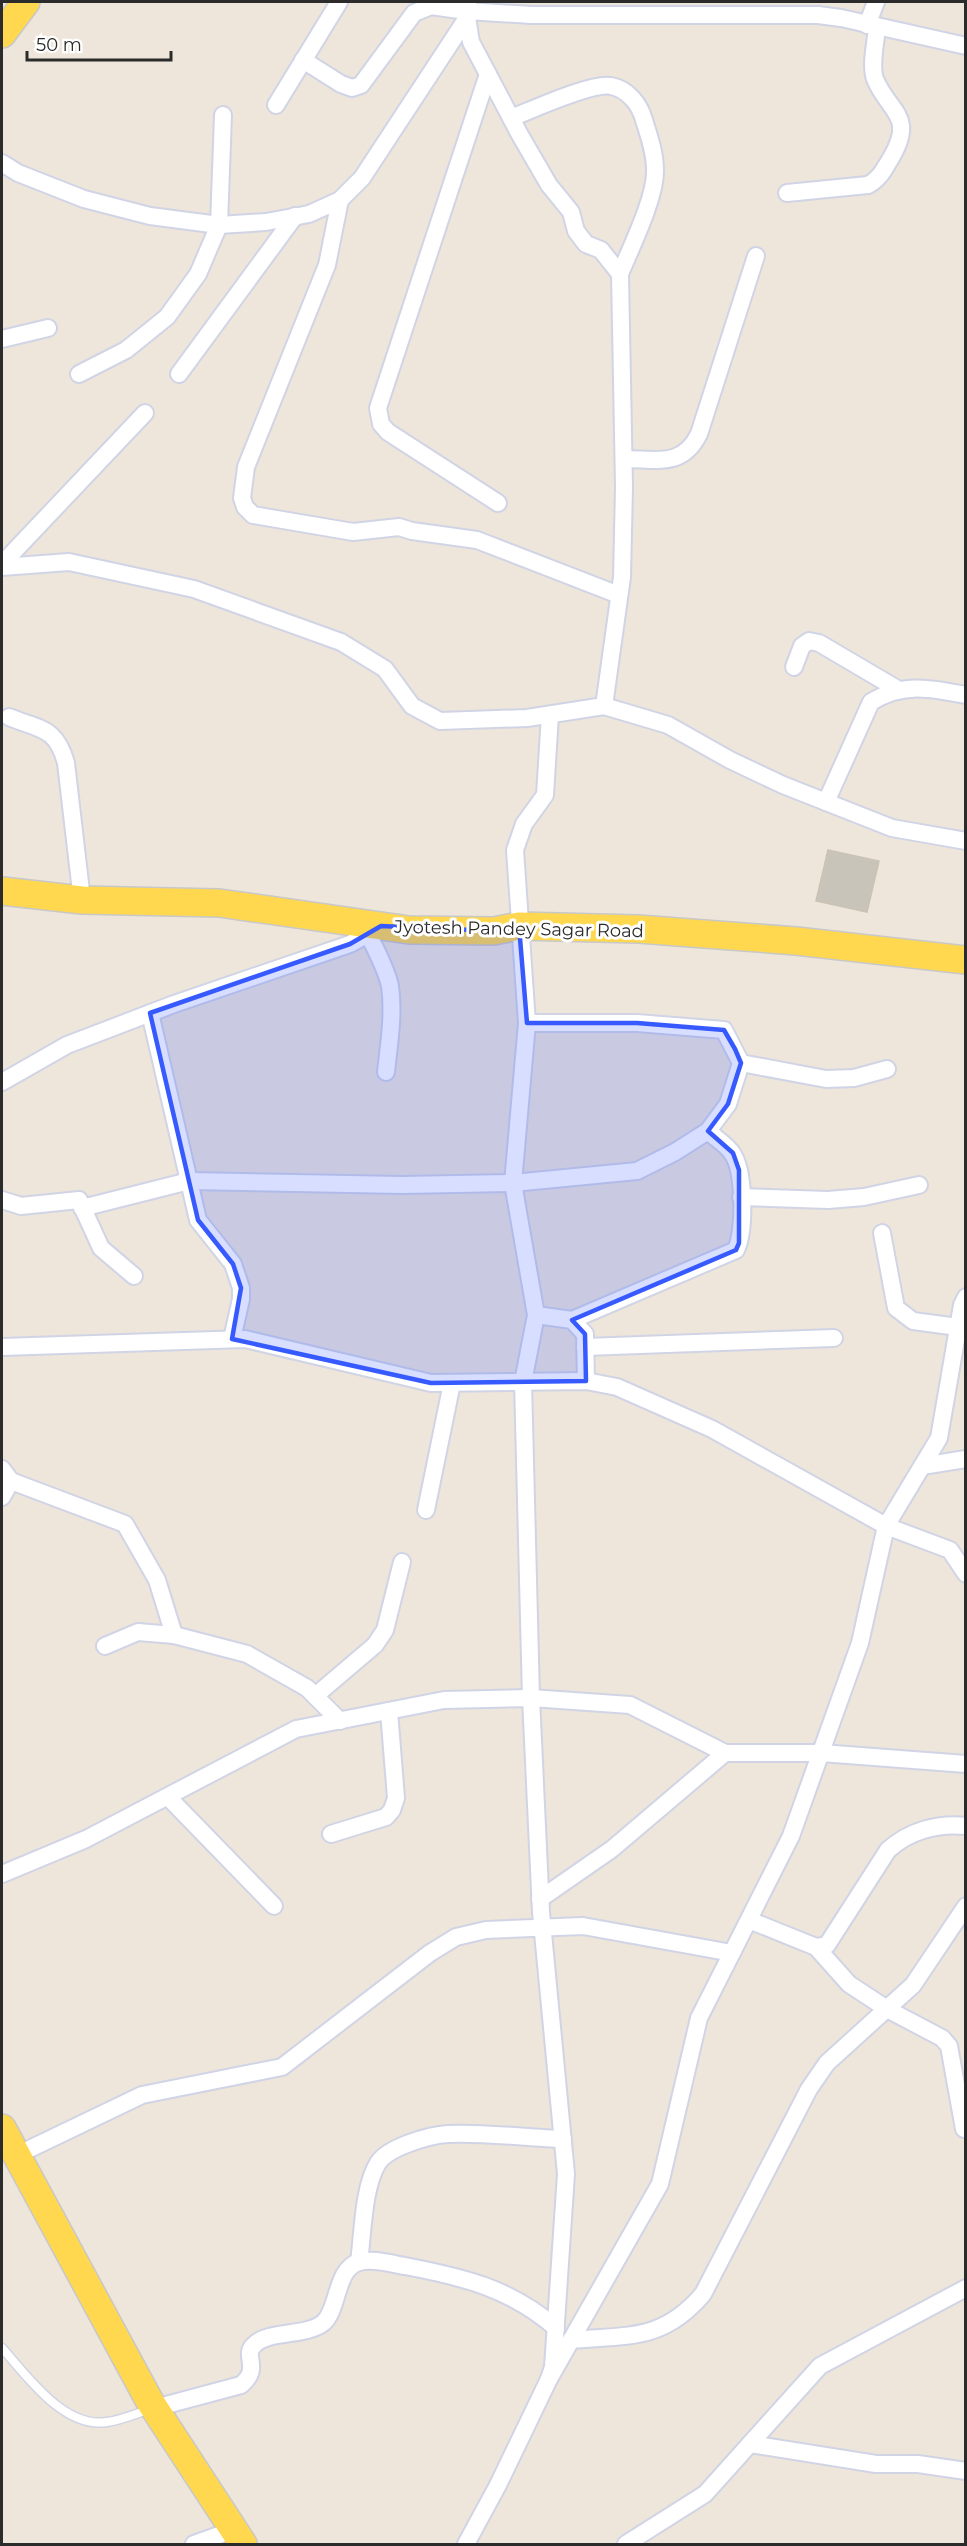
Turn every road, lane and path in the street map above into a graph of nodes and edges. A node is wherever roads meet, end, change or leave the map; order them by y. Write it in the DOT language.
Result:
graph roads {
  1 [pos="26,2"];
  2 [pos="339,2"];
  3 [pos="876,2"];
  4 [pos="777,8"];
  5 [pos="467,10"];
  6 [pos="872,26"];
  7 [pos="2,34"];
  8 [pos="966,46"];
  9 [pos="303,60"];
  10 [pos="488,74"];
  11 [pos="276,105"];
  12 [pos="224,115"];
  13 [pos="511,118"];
  14 [pos="2,163"];
  15 [pos="787,193"];
  16 [pos="340,200"];
  17 [pos="295,216"];
  18 [pos="219,225"];
  19 [pos="756,256"];
  20 [pos="620,274"];
  21 [pos="48,328"];
  22 [pos="2,339"];
  23 [pos="79,374"];
  24 [pos="179,374"];
  25 [pos="145,413"];
  26 [pos="624,459"];
  27 [pos="498,503"];
  28 [pos="2,566"];
  29 [pos="619,595"];
  30 [pos="794,667"];
  31 [pos="899,690"];
  32 [pos="966,694"];
  33 [pos="604,706"];
  34 [pos="550,715"];
  35 [pos="9,717"];
  36 [pos="826,802"];
  37 [pos="966,841"];
  38 [pos="2,891"];
  39 [pos="82,900"];
  40 [pos="519,926"];
  41 [pos="374,930"];
  42 [pos="966,960"];
  43 [pos="150,1012"];
  44 [pos="527,1023"];
  45 [pos="741,1063"];
  46 [pos="887,1069"];
  47 [pos="386,1072"];
  48 [pos="2,1082"];
  49 [pos="708,1131"];
  50 [pos="189,1181"];
  51 [pos="513,1182"];
  52 [pos="920,1185"];
  53 [pos="741,1197"];
  54 [pos="2,1200"];
  55 [pos="82,1208"];
  56 [pos="882,1233"];
  57 [pos="134,1276"];
  58 [pos="966,1297"];
  59 [pos="536,1315"];
  60 [pos="572,1320"];
  61 [pos="958,1327"];
  62 [pos="834,1338"];
  63 [pos="232,1339"];
  64 [pos="2,1347"];
  65 [pos="585,1347"];
  66 [pos="586,1381"];
  67 [pos="523,1382"];
  68 [pos="452,1383"];
  69 [pos="966,1460"];
  70 [pos="922,1466"];
  71 [pos="6,1475"];
  72 [pos="2,1497"];
  73 [pos="426,1510"];
  74 [pos="886,1526"];
  75 [pos="402,1562"];
  76 [pos="966,1574"];
  77 [pos="174,1635"];
  78 [pos="105,1646"];
  79 [pos="315,1696"];
  80 [pos="531,1698"];
  81 [pos="389,1711"];
  82 [pos="340,1721"];
  83 [pos="725,1753"];
  84 [pos="821,1753"];
  85 [pos="966,1764"];
  86 [pos="168,1797"];
  87 [pos="966,1826"];
  88 [pos="331,1834"];
  89 [pos="2,1874"];
  90 [pos="540,1899"];
  91 [pos="274,1906"];
  92 [pos="966,1906"];
  93 [pos="749,1920"];
  94 [pos="542,1926"];
  95 [pos="816,1947"];
  96 [pos="732,1953"];
  97 [pos="887,2009"];
  98 [pos="2,2128"];
  99 [pos="964,2129"];
  100 [pos="563,2139"];
  101 [pos="16,2155"];
  102 [pos="359,2262"];
  103 [pos="966,2288"];
  104 [pos="555,2328"];
  105 [pos="571,2340"];
  106 [pos="2,2348"];
  107 [pos="549,2379"];
  108 [pos="154,2408"];
  109 [pos="750,2444"];
  110 [pos="966,2470"];
  111 [pos="238,2537"];
  112 [pos="194,2544"];
  113 [pos="466,2544"];
  114 [pos="626,2544"];
  1 -- 7 [label="main road"];
  2 -- 9 [label="street"];
  3 -- 6 [label="street"];
  4 -- 5 [label="street"];
  4 -- 6 [label="street"];
  5 -- 9 [label="street"];
  5 -- 10 [label="street"];
  5 -- 16 [label="street"];
  6 -- 8 [label="street"];
  6 -- 15 [label="street"];
  9 -- 11 [label="street"];
  10 -- 13 [label="street"];
  10 -- 27 [label="street"];
  12 -- 18 [label="street"];
  13 -- 20 [label="street"];
  13 -- 20 [label="street"];
  14 -- 18 [label="street"];
  16 -- 17 [label="street"];
  16 -- 29 [label="street"];
  17 -- 18 [label="street"];
  17 -- 24 [label="street"];
  18 -- 23 [label="street"];
  19 -- 26 [label="street"];
  20 -- 26 [label="street"];
  21 -- 22 [label="street"];
  25 -- 28 [label="street"];
  26 -- 29 [label="street"];
  28 -- 34 [label="street"];
  29 -- 33 [label="street"];
  30 -- 31 [label="street"];
  31 -- 32 [label="street"];
  31 -- 36 [label="street"];
  33 -- 34 [label="street"];
  33 -- 36 [label="street"];
  34 -- 40 [label="street"];
  35 -- 39 [label="street"];
  36 -- 37 [label="street"];
  38 -- 39 [label="main road, Jyotesh Pandey Sagar Road"];
  39 -- 41 [label="main road, Jyotesh Pandey Sagar Road"];
  40 -- 41 [label="main road, Jyotesh Pandey Sagar Road"];
  40 -- 42 [label="main road, Jyotesh Pandey Sagar Road"];
  40 -- 44 [label="street"];
  41 -- 43 [label="street"];
  41 -- 47 [label="street"];
  43 -- 48 [label="street"];
  43 -- 50 [label="street"];
  44 -- 45 [label="street"];
  44 -- 51 [label="street"];
  45 -- 46 [label="street"];
  45 -- 49 [label="street"];
  49 -- 51 [label="street"];
  49 -- 53 [label="street"];
  50 -- 51 [label="street"];
  50 -- 55 [label="street"];
  50 -- 63 [label="street"];
  51 -- 59 [label="street"];
  52 -- 53 [label="street"];
  53 -- 60 [label="street"];
  54 -- 55 [label="street"];
  55 -- 57 [label="street"];
  56 -- 61 [label="street"];
  58 -- 61 [label="street"];
  59 -- 60 [label="street"];
  59 -- 67 [label="street"];
  60 -- 65 [label="street"];
  61 -- 70 [label="street"];
  62 -- 65 [label="street"];
  63 -- 64 [label="street"];
  63 -- 68 [label="street"];
  65 -- 66 [label="street"];
  66 -- 67 [label="street"];
  66 -- 74 [label="street"];
  67 -- 68 [label="street"];
  67 -- 80 [label="street"];
  68 -- 73 [label="street"];
  69 -- 70 [label="street"];
  70 -- 74 [label="street"];
  71 -- 72 [label="street"];
  71 -- 77 [label="street"];
  74 -- 76 [label="street"];
  74 -- 84 [label="street"];
  75 -- 79 [label="street"];
  77 -- 78 [label="street"];
  77 -- 79 [label="street"];
  79 -- 82 [label="street"];
  80 -- 81 [label="street"];
  80 -- 83 [label="street"];
  80 -- 90 [label="street"];
  81 -- 82 [label="street"];
  81 -- 88 [label="street"];
  82 -- 86 [label="street"];
  83 -- 84 [label="street"];
  83 -- 90 [label="street"];
  84 -- 85 [label="street"];
  84 -- 93 [label="street"];
  86 -- 89 [label="street"];
  86 -- 91 [label="street"];
  87 -- 95 [label="street"];
  90 -- 94 [label="street"];
  92 -- 97 [label="street"];
  93 -- 95 [label="street"];
  93 -- 96 [label="street"];
  94 -- 96 [label="street"];
  94 -- 100 [label="street"];
  94 -- 101 [label="street"];
  95 -- 97 [label="street"];
  96 -- 105 [label="street"];
  97 -- 99 [label="street"];
  97 -- 105 [label="street"];
  98 -- 101 [label="main road"];
  100 -- 102 [label="street"];
  100 -- 104 [label="street"];
  101 -- 108 [label="main road"];
  102 -- 104 [label="street"];
  102 -- 108 [label="street"];
  103 -- 109 [label="street"];
  104 -- 107 [label="street"];
  105 -- 107 [label="street"];
  106 -- 108 [label="lane"];
  107 -- 113 [label="street"];
  108 -- 111 [label="main road"];
  109 -- 110 [label="street"];
  109 -- 114 [label="street"];
  111 -- 112 [label="street"];
}
